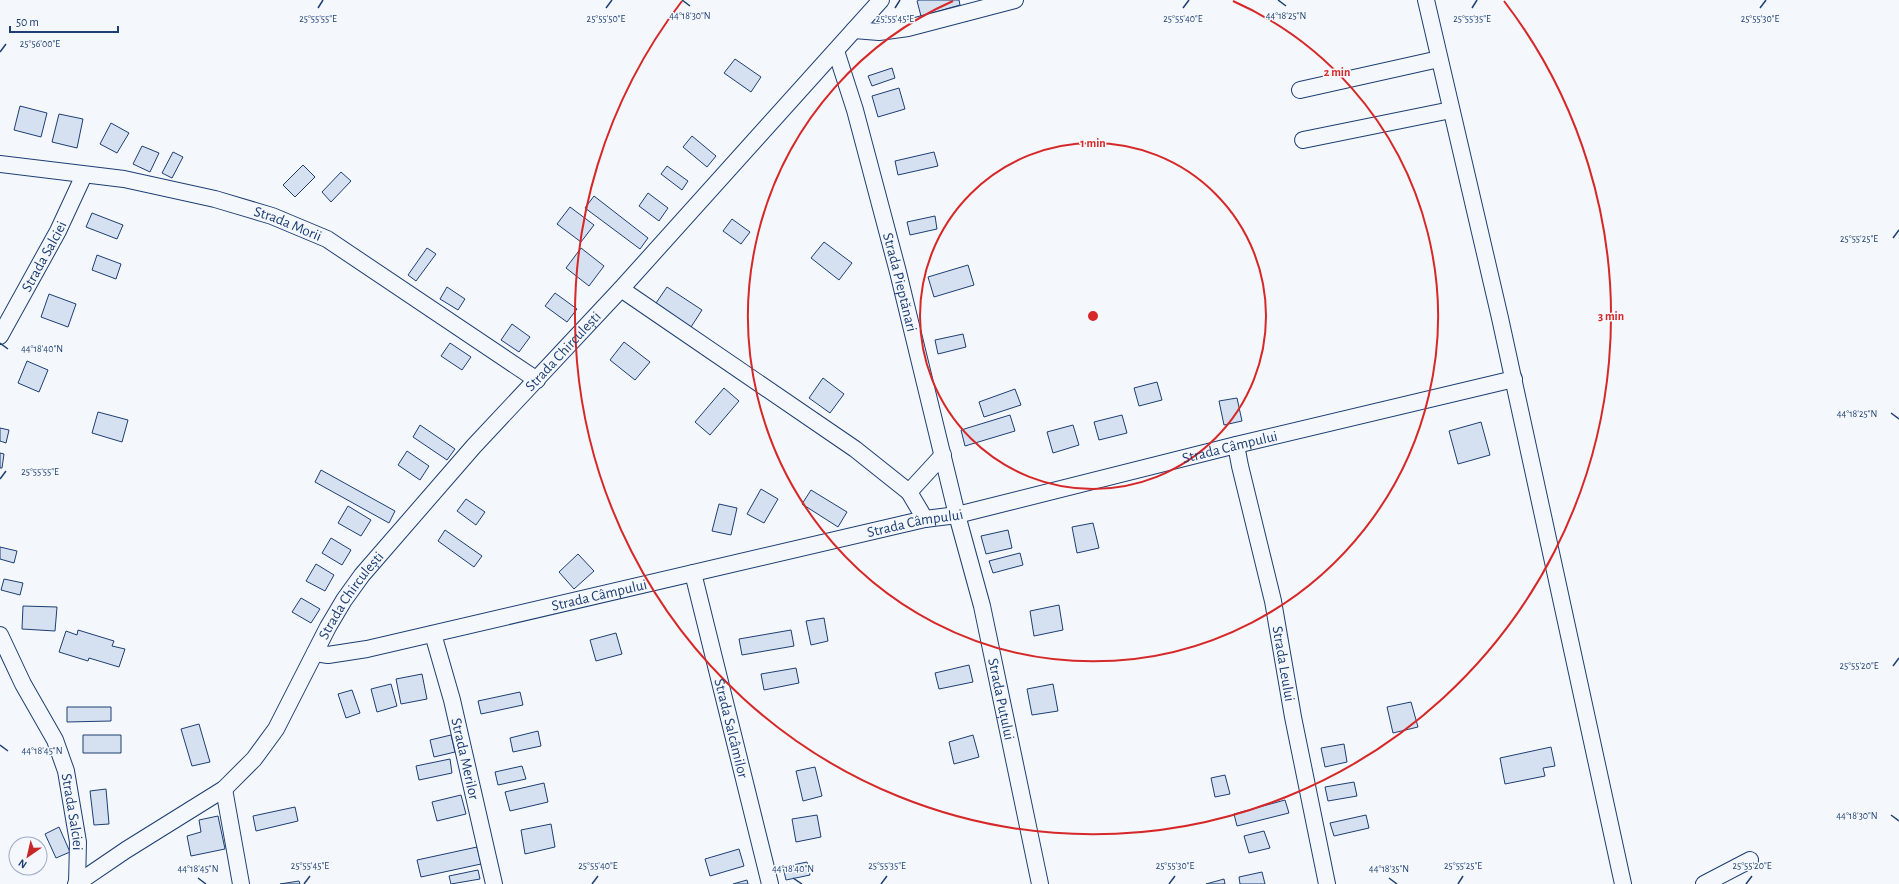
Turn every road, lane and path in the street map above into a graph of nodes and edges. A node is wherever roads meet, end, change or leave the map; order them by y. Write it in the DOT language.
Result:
graph roads {
  1 [pos="881,0"];
  2 [pos="1015,0"];
  3 [pos="1426,0"];
  4 [pos="854,30"];
  5 [pos="836,51"];
  6 [pos="1439,59"];
  7 [pos="1300,90"];
  8 [pos="1451,110"];
  9 [pos="1303,140"];
  10 [pos="0,164"];
  11 [pos="84,175"];
  12 [pos="621,289"];
  13 [pos="0,336"];
  14 [pos="1514,379"];
  15 [pos="536,380"];
  16 [pos="1236,445"];
  17 [pos="944,455"];
  18 [pos="909,492"];
  19 [pos="957,515"];
  20 [pos="925,519"];
  21 [pos="693,573"];
  22 [pos="433,634"];
  23 [pos="0,635"];
  24 [pos="314,654"];
  25 [pos="224,789"];
  26 [pos="1750,860"];
  27 [pos="77,884"];
  28 [pos="241,884"];
  29 [pos="494,884"];
  30 [pos="770,884"];
  31 [pos="1040,884"];
  32 [pos="1328,884"];
  33 [pos="1623,884"];
  34 [pos="1704,884"];
  1 -- 4 [label="street"];
  2 -- 4 [label="street"];
  3 -- 6 [label="street"];
  4 -- 5 [label="street"];
  5 -- 12 [label="street, Strada Chirculești"];
  5 -- 17 [label="street, Strada Pieptănari"];
  6 -- 7 [label="street"];
  6 -- 8 [label="street"];
  8 -- 9 [label="street"];
  8 -- 14 [label="street"];
  10 -- 11 [label="street, Strada Morii"];
  11 -- 13 [label="street, Strada Salciei"];
  11 -- 15 [label="street, Strada Morii"];
  12 -- 15 [label="street, Strada Chirculești"];
  12 -- 18 [label="street"];
  14 -- 16 [label="street, Strada Câmpului"];
  14 -- 33 [label="street"];
  15 -- 24 [label="street, Strada Chirculești"];
  16 -- 19 [label="street, Strada Câmpului"];
  16 -- 32 [label="street, Strada Leului"];
  17 -- 18 [label="street"];
  17 -- 19 [label="street, Strada Pieptănari"];
  18 -- 20 [label="street"];
  19 -- 20 [label="street, Strada Câmpului"];
  19 -- 31 [label="street, Strada Puțului"];
  20 -- 21 [label="street, Strada Câmpului"];
  21 -- 22 [label="street, Strada Câmpului"];
  21 -- 30 [label="street, Strada Salcâmilor"];
  22 -- 24 [label="street, Strada Câmpului"];
  22 -- 29 [label="street, Strada Merilor"];
  23 -- 27 [label="street, Strada Salciei"];
  24 -- 25 [label="street, Strada Chirculești"];
  25 -- 27 [label="street, Strada Chirculești"];
  25 -- 28 [label="street"];
  26 -- 34 [label="street"];
}
